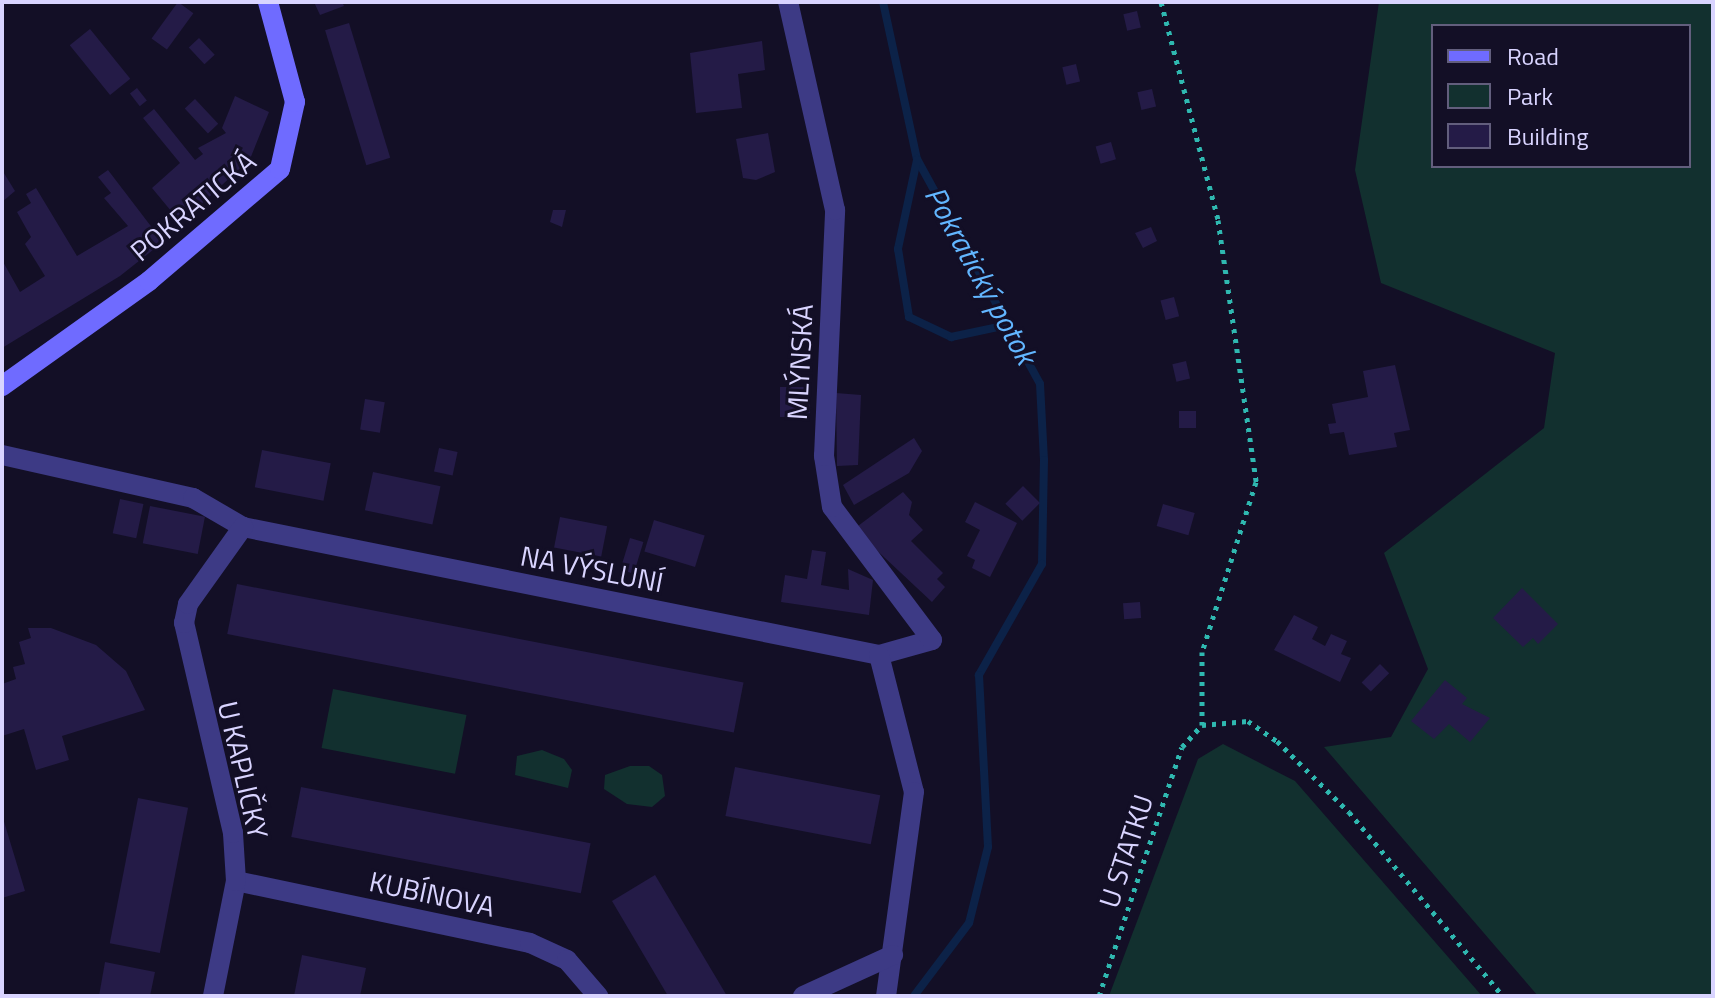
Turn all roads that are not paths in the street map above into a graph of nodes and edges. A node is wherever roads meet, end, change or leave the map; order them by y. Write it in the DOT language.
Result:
graph roads {
  1 [pos="268,2"];
  2 [pos="788,2"];
  3 [pos="2,386"];
  4 [pos="2,455"];
  5 [pos="243,527"];
  6 [pos="879,655"];
  7 [pos="236,881"];
  8 [pos="893,955"];
  9 [pos="213,996"];
  10 [pos="598,996"];
  11 [pos="803,996"];
  12 [pos="886,996"];
  1 -- 3 [label="street, POKRATICKÁ"];
  2 -- 6 [label="street, MLÝNSKÁ"];
  4 -- 5 [label="street, NA VÝSLUNÍ"];
  5 -- 6 [label="street, NA VÝSLUNÍ"];
  5 -- 7 [label="street, U KAPLIČKY"];
  6 -- 8 [label="street"];
  7 -- 9 [label="street, U KAPLIČKY"];
  7 -- 10 [label="street, KUBÍNOVA"];
  8 -- 11 [label="street"];
  8 -- 12 [label="street"];
}
